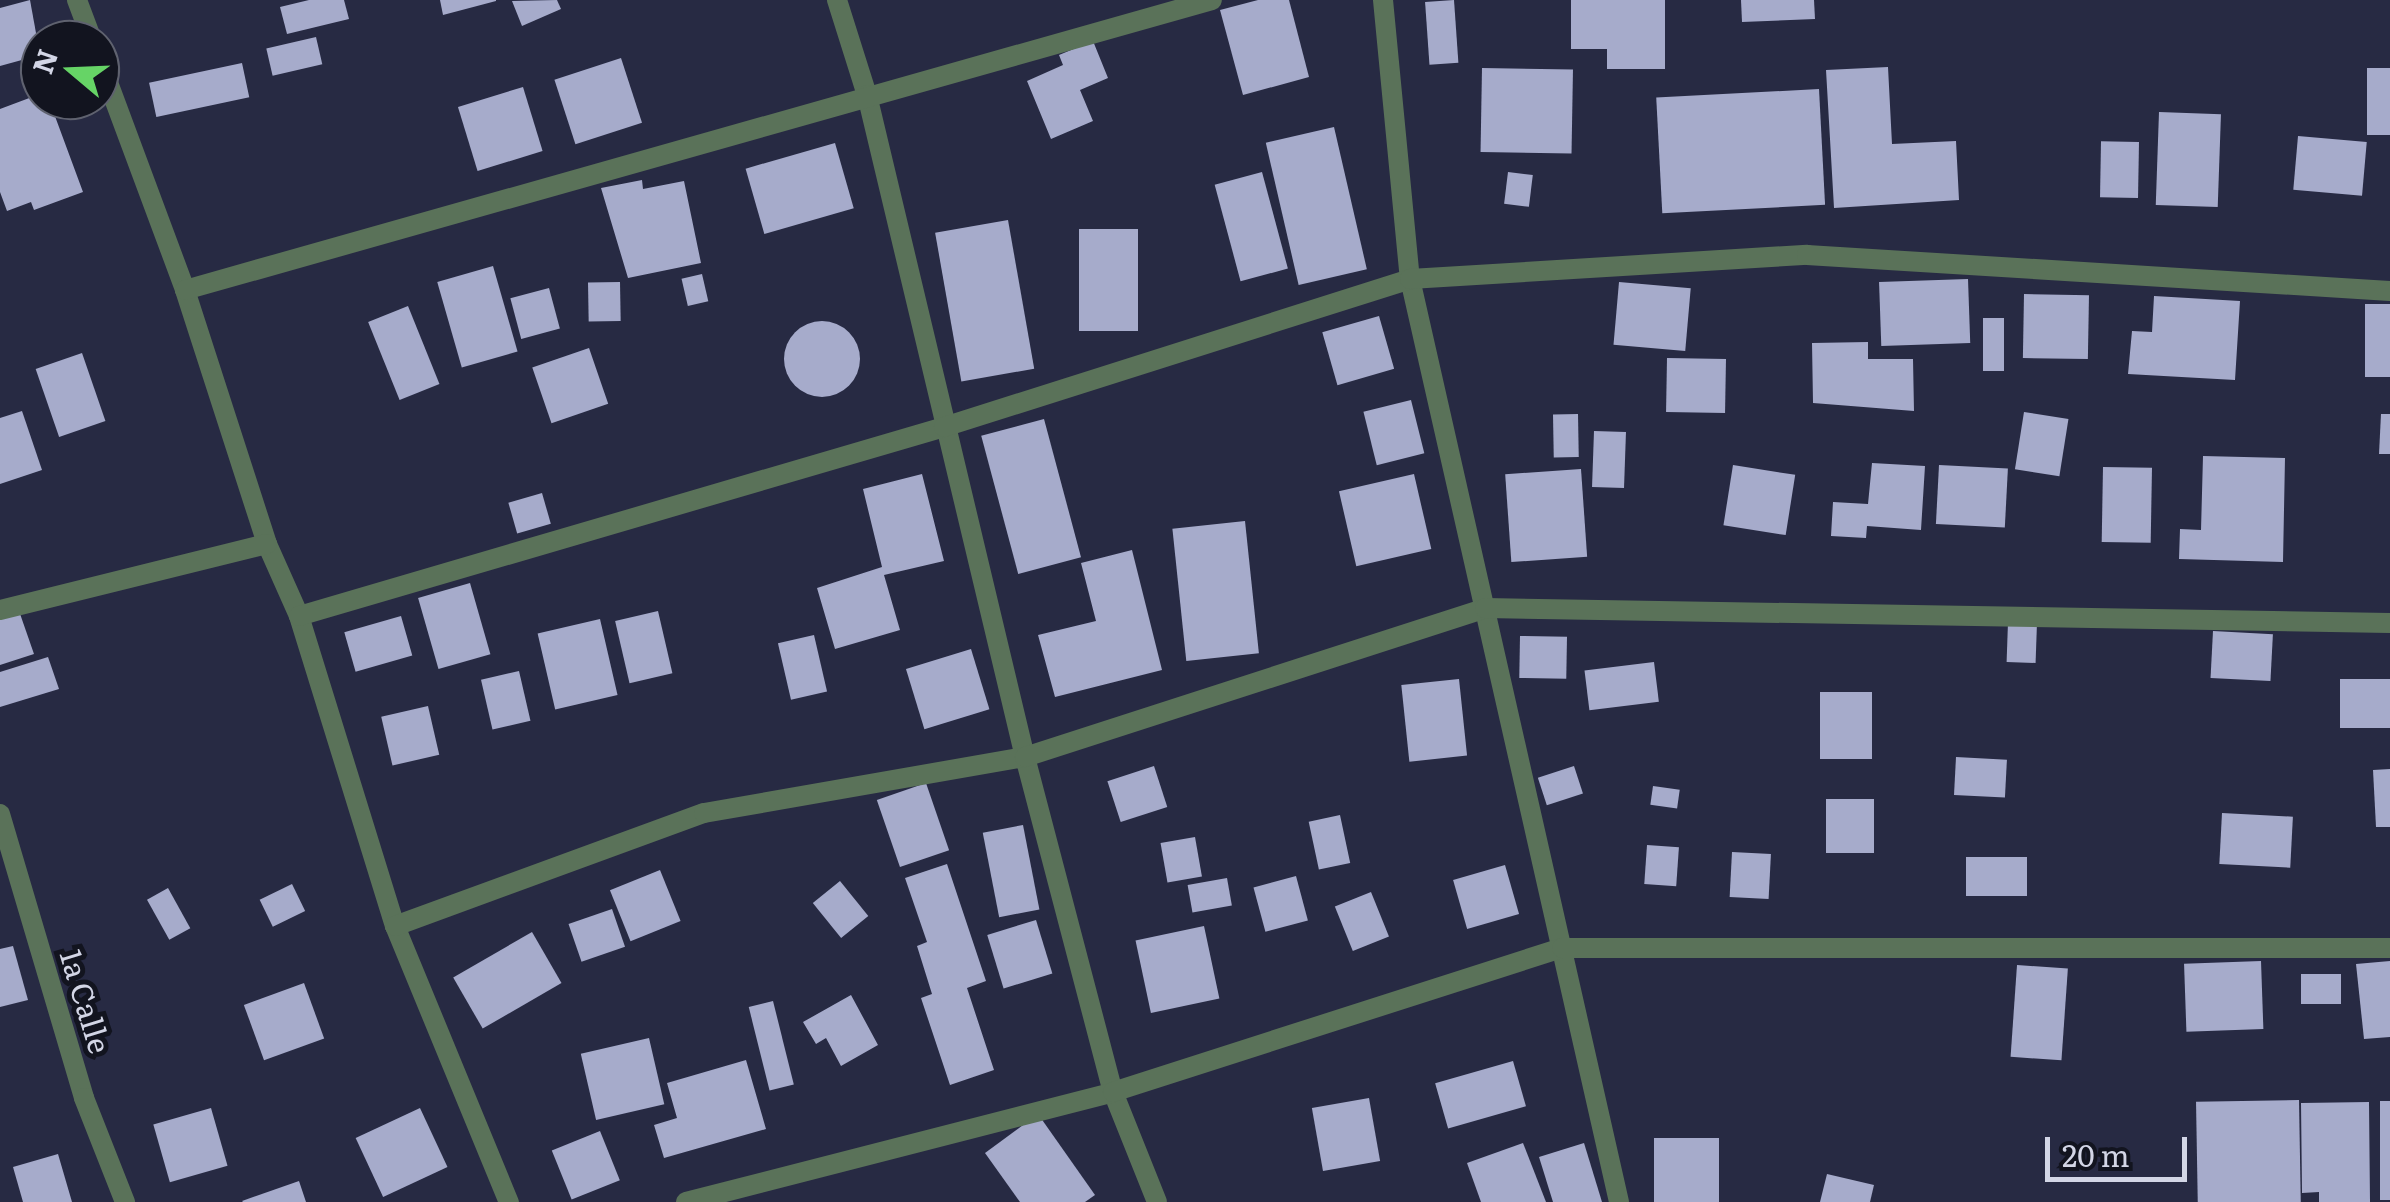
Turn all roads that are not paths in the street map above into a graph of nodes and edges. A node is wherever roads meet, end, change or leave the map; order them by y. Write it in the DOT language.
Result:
graph roads {
  1 [pos="836,0"];
  2 [pos="1212,0"];
  3 [pos="1382,0"];
  4 [pos="867,95"];
  5 [pos="120,115"];
  6 [pos="1410,278"];
  7 [pos="185,290"];
  8 [pos="2390,291"];
  9 [pos="944,427"];
  10 [pos="267,544"];
  11 [pos="1485,608"];
  12 [pos="0,610"];
  13 [pos="298,616"];
  14 [pos="2390,623"];
  15 [pos="1025,758"];
  16 [pos="0,814"];
  17 [pos="396,926"];
  18 [pos="1562,948"];
  19 [pos="2390,948"];
  20 [pos="1113,1092"];
  21 [pos="125,1202"];
  22 [pos="509,1202"];
  23 [pos="686,1202"];
  24 [pos="1158,1202"];
  25 [pos="1618,1202"];
  1 -- 4 [label="street"];
  2 -- 4 [label="street"];
  3 -- 6 [label="street"];
  4 -- 7 [label="street"];
  4 -- 9 [label="street"];
  5 -- 7 [label="street"];
  6 -- 8 [label="street"];
  6 -- 9 [label="street"];
  6 -- 11 [label="street"];
  7 -- 10 [label="street"];
  9 -- 13 [label="street"];
  9 -- 15 [label="street"];
  10 -- 12 [label="street"];
  10 -- 13 [label="street"];
  11 -- 14 [label="street"];
  11 -- 15 [label="street"];
  11 -- 18 [label="street"];
  13 -- 17 [label="street"];
  15 -- 17 [label="street"];
  15 -- 20 [label="street"];
  16 -- 21 [label="street, 1a Calle"];
  17 -- 22 [label="street"];
  18 -- 19 [label="street"];
  18 -- 20 [label="street"];
  18 -- 25 [label="street"];
  20 -- 23 [label="street"];
  20 -- 24 [label="street"];
}
